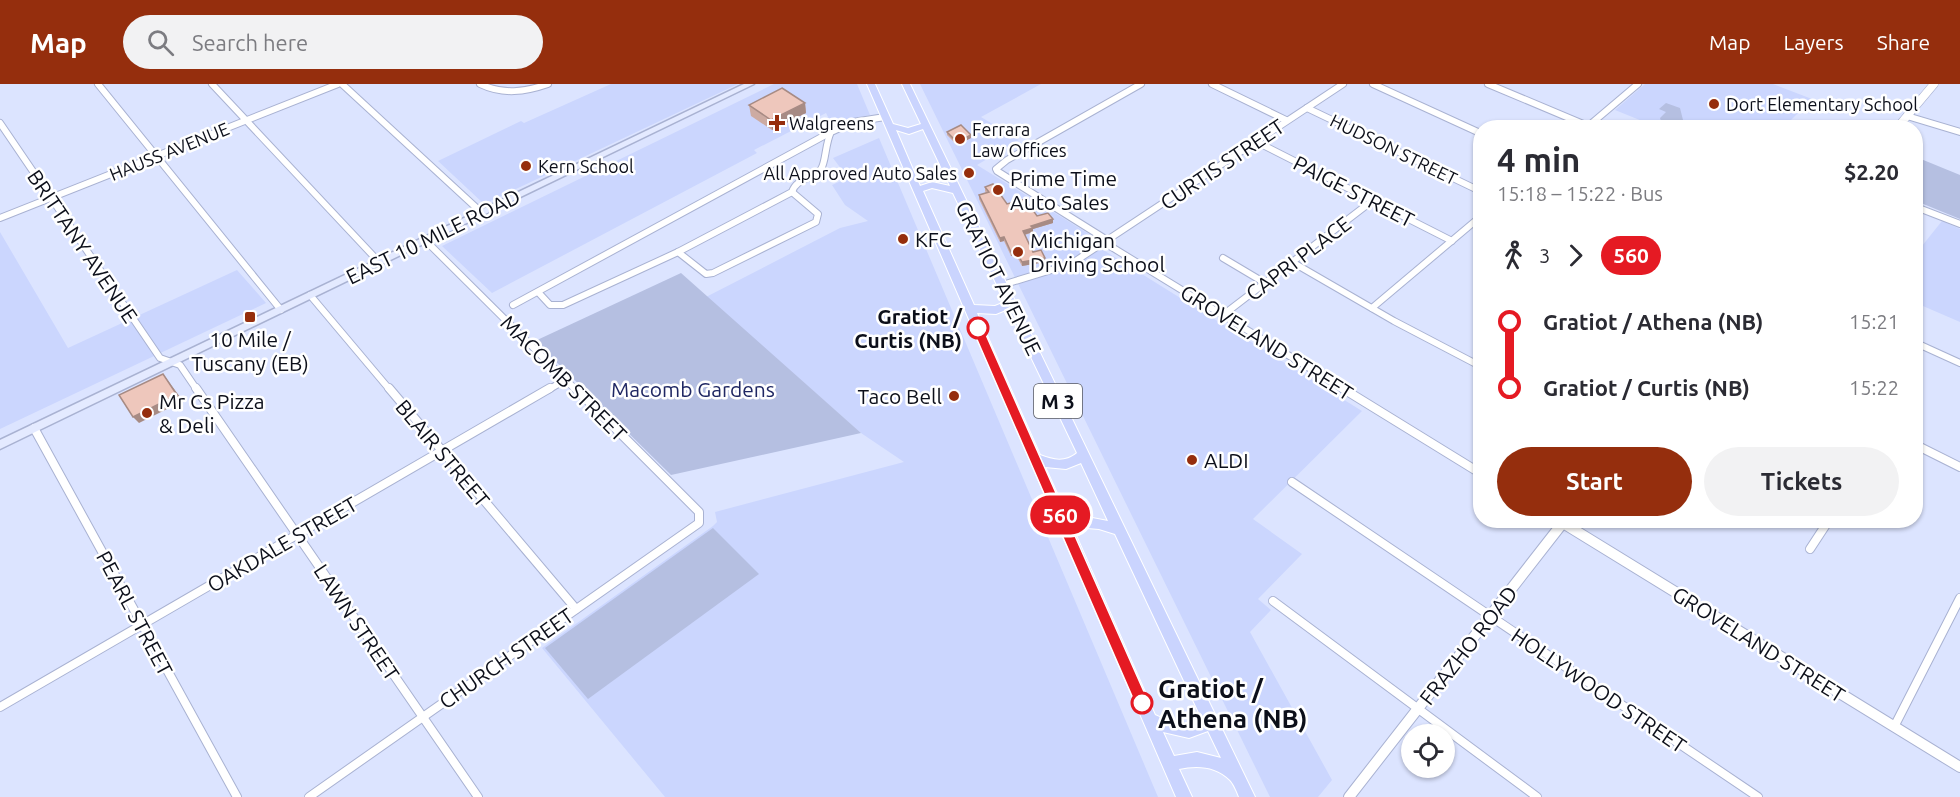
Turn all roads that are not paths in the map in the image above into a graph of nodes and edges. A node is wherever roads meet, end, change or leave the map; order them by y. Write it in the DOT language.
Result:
graph roads {
  1 [pos="98,84"];
  2 [pos="212,84"];
  3 [pos="338,84"];
  4 [pos="342,84"];
  5 [pos="480,84"];
  6 [pos="548,84"];
  7 [pos="750,84"];
  8 [pos="871,84"];
  9 [pos="1141,84"];
  10 [pos="1212,84"];
  11 [pos="1343,84"];
  12 [pos="1373,84"];
  13 [pos="1488,84"];
  14 [pos="1625,84"];
  15 [pos="1934,84"];
  16 [pos="910,85"];
  17 [pos="1636,86"];
  18 [pos="1307,108"];
  19 [pos="1907,116"];
  20 [pos="246,120"];
  21 [pos="1286,120"];
  22 [pos="1571,120"];
  23 [pos="1595,120"];
  24 [pos="1904,120"];
  25 [pos="1920,120"];
  26 [pos="887,121"];
  27 [pos="1923,121"];
  28 [pos="0,123"];
  29 [pos="926,126"];
  30 [pos="1473,130"];
  31 [pos="831,132"];
  32 [pos="1960,132"];
  33 [pos="1255,141"];
  34 [pos="156,156"];
  35 [pos="1473,188"];
  36 [pos="917,190"];
  37 [pos="957,191"];
  38 [pos="792,192"];
  39 [pos="51,198"];
  40 [pos="1372,201"];
  41 [pos="1923,210"];
  42 [pos="482,213"];
  43 [pos="0,218"];
  44 [pos="1473,223"];
  45 [pos="1960,224"];
  46 [pos="425,240"];
  47 [pos="1107,240"];
  48 [pos="1452,241"];
  49 [pos="678,252"];
  50 [pos="1223,258"];
  51 [pos="379,262"];
  52 [pos="1292,262"];
  53 [pos="1265,283"];
  54 [pos="1002,285"];
  55 [pos="538,292"];
  56 [pos="310,295"];
  57 [pos="1011,304"];
  58 [pos="513,305"];
  59 [pos="1372,308"];
  60 [pos="969,309"];
  61 [pos="281,310"];
  62 [pos="1223,315"];
  63 [pos="1923,346"];
  64 [pos="172,361"];
  65 [pos="1473,362"];
  66 [pos="1960,363"];
  67 [pos="565,380"];
  68 [pos="34,428"];
  69 [pos="0,445"];
  70 [pos="1923,448"];
  71 [pos="441,451"];
  72 [pos="1083,455"];
  73 [pos="1035,458"];
  74 [pos="1960,467"];
  75 [pos="1473,469"];
  76 [pos="1292,482"];
  77 [pos="700,517"];
  78 [pos="1557,528"];
  79 [pos="1573,528"];
  80 [pos="1824,528"];
  81 [pos="1066,530"];
  82 [pos="1120,531"];
  83 [pos="298,535"];
  84 [pos="1810,549"];
  85 [pos="1960,598"];
  86 [pos="1273,601"];
  87 [pos="576,609"];
  88 [pos="1490,616"];
  89 [pos="142,625"];
  90 [pos="0,707"];
  91 [pos="1418,709"];
  92 [pos="421,717"];
  93 [pos="1209,717"];
  94 [pos="1149,719"];
  95 [pos="1894,727"];
  96 [pos="1169,765"];
  97 [pos="1960,767"];
  98 [pos="1237,776"];
  99 [pos="237,797"];
  100 [pos="309,797"];
  101 [pos="478,797"];
  102 [pos="1184,797"];
  103 [pos="1247,797"];
  104 [pos="1349,797"];
  105 [pos="1537,797"];
  106 [pos="1758,797"];
  1 -- 34 [label="street"];
  2 -- 20 [label="street"];
  3 -- 20 [label="street, HAUSS AVENUE"];
  4 -- 42 [label="street"];
  5 -- 6 [label="street"];
  7 -- 42 [label="main road, EAST 10 MILE ROAD"];
  8 -- 26 [label="main road, GRATIOT AVENUE / M 3"];
  9 -- 47 [label="street, GROVELAND STREET"];
  10 -- 21 [label="street"];
  11 -- 18 [label="street, CURTIS STREET"];
  12 -- 30 [label="street"];
  13 -- 22 [label="street"];
  14 -- 17 [label="street"];
  15 -- 19 [label="street"];
  16 -- 29 [label="main road, GRATIOT AVENUE / M 3"];
  17 -- 23 [label="street"];
  18 -- 21 [label="street, CURTIS STREET"];
  18 -- 35 [label="street, HUDSON STREET"];
  19 -- 24 [label="street"];
  19 -- 25 [label="street"];
  20 -- 34 [label="street, HAUSS AVENUE"];
  20 -- 51 [label="street"];
  21 -- 33 [label="street, CURTIS STREET"];
  26 -- 29 [label="main road"];
  26 -- 31 [label="street"];
  26 -- 36 [label="main road, GRATIOT AVENUE / M 3"];
  27 -- 32 [label="street"];
  28 -- 39 [label="street, BRITTANY AVENUE"];
  29 -- 37 [label="main road, GRATIOT AVENUE / M 3"];
  31 -- 38 [label="street"];
  31 -- 55 [label="street"];
  33 -- 40 [label="street, PAIGE STREET"];
  33 -- 47 [label="street, CURTIS STREET"];
  34 -- 39 [label="street, HAUSS AVENUE"];
  34 -- 61 [label="street"];
  36 -- 37 [label="main road"];
  36 -- 60 [label="main road, GRATIOT AVENUE / M 3"];
  37 -- 54 [label="main road, GRATIOT AVENUE / M 3"];
  38 -- 49 [label="street"];
  38 -- 49 [label="street"];
  39 -- 43 [label="street, HAUSS AVENUE"];
  39 -- 64 [label="street, BRITTANY AVENUE"];
  40 -- 48 [label="street, PAIGE STREET"];
  40 -- 52 [label="street, CAPRI PLACE"];
  41 -- 45 [label="street"];
  42 -- 46 [label="main road, EAST 10 MILE ROAD"];
  44 -- 48 [label="street"];
  46 -- 51 [label="main road, EAST 10 MILE ROAD"];
  46 -- 67 [label="street, MACOMB STREET"];
  47 -- 54 [label="street, CURTIS STREET"];
  47 -- 62 [label="street, GROVELAND STREET"];
  48 -- 59 [label="street"];
  49 -- 55 [label="street"];
  50 -- 53 [label="street"];
  51 -- 56 [label="main road, EAST 10 MILE ROAD"];
  52 -- 53 [label="street, CAPRI PLACE"];
  52 -- 59 [label="street"];
  53 -- 62 [label="street, CAPRI PLACE"];
  54 -- 57 [label="main road, GRATIOT AVENUE / M 3"];
  55 -- 58 [label="street"];
  56 -- 61 [label="main road, EAST 10 MILE ROAD"];
  56 -- 71 [label="street, BLAIR STREET"];
  57 -- 60 [label="main road"];
  57 -- 72 [label="main road, GRATIOT AVENUE / M 3"];
  59 -- 65 [label="street"];
  60 -- 73 [label="main road, GRATIOT AVENUE / M 3"];
  61 -- 64 [label="main road"];
  62 -- 75 [label="street, GROVELAND STREET"];
  63 -- 66 [label="street"];
  64 -- 68 [label="main road"];
  64 -- 83 [label="street, LAWN STREET"];
  67 -- 71 [label="street, OAKDALE STREET"];
  67 -- 77 [label="street, MACOMB STREET"];
  68 -- 69 [label="main road"];
  68 -- 89 [label="street, PEARL STREET"];
  70 -- 74 [label="street"];
  71 -- 83 [label="street, OAKDALE STREET"];
  71 -- 87 [label="street, BLAIR STREET"];
  72 -- 73 [label="main road"];
  72 -- 82 [label="main road, GRATIOT AVENUE / M 3"];
  73 -- 81 [label="main road, GRATIOT AVENUE / M 3"];
  76 -- 88 [label="street, HOLLYWOOD STREET"];
  77 -- 87 [label="street, CHURCH STREET"];
  78 -- 88 [label="street, FRAZHO ROAD"];
  79 -- 95 [label="street, GROVELAND STREET"];
  80 -- 84 [label="street"];
  81 -- 82 [label="main road"];
  81 -- 94 [label="main road, GRATIOT AVENUE / M 3"];
  82 -- 93 [label="main road, GRATIOT AVENUE / M 3"];
  83 -- 89 [label="street, OAKDALE STREET"];
  83 -- 92 [label="street, LAWN STREET"];
  85 -- 95 [label="street"];
  86 -- 91 [label="street"];
  87 -- 92 [label="street, CHURCH STREET"];
  88 -- 91 [label="street, FRAZHO ROAD"];
  88 -- 106 [label="street, HOLLYWOOD STREET"];
  89 -- 90 [label="street, OAKDALE STREET"];
  89 -- 99 [label="street, PEARL STREET"];
  91 -- 104 [label="street, FRAZHO ROAD"];
  91 -- 105 [label="street"];
  92 -- 100 [label="street, CHURCH STREET"];
  92 -- 101 [label="street, LAWN STREET"];
  93 -- 94 [label="main road"];
  93 -- 98 [label="main road, GRATIOT AVENUE / M 3"];
  94 -- 96 [label="main road, GRATIOT AVENUE / M 3"];
  95 -- 97 [label="street, GROVELAND STREET"];
  96 -- 98 [label="main road"];
  96 -- 102 [label="main road, GRATIOT AVENUE / M 3"];
  98 -- 103 [label="main road, GRATIOT AVENUE / M 3"];
}
